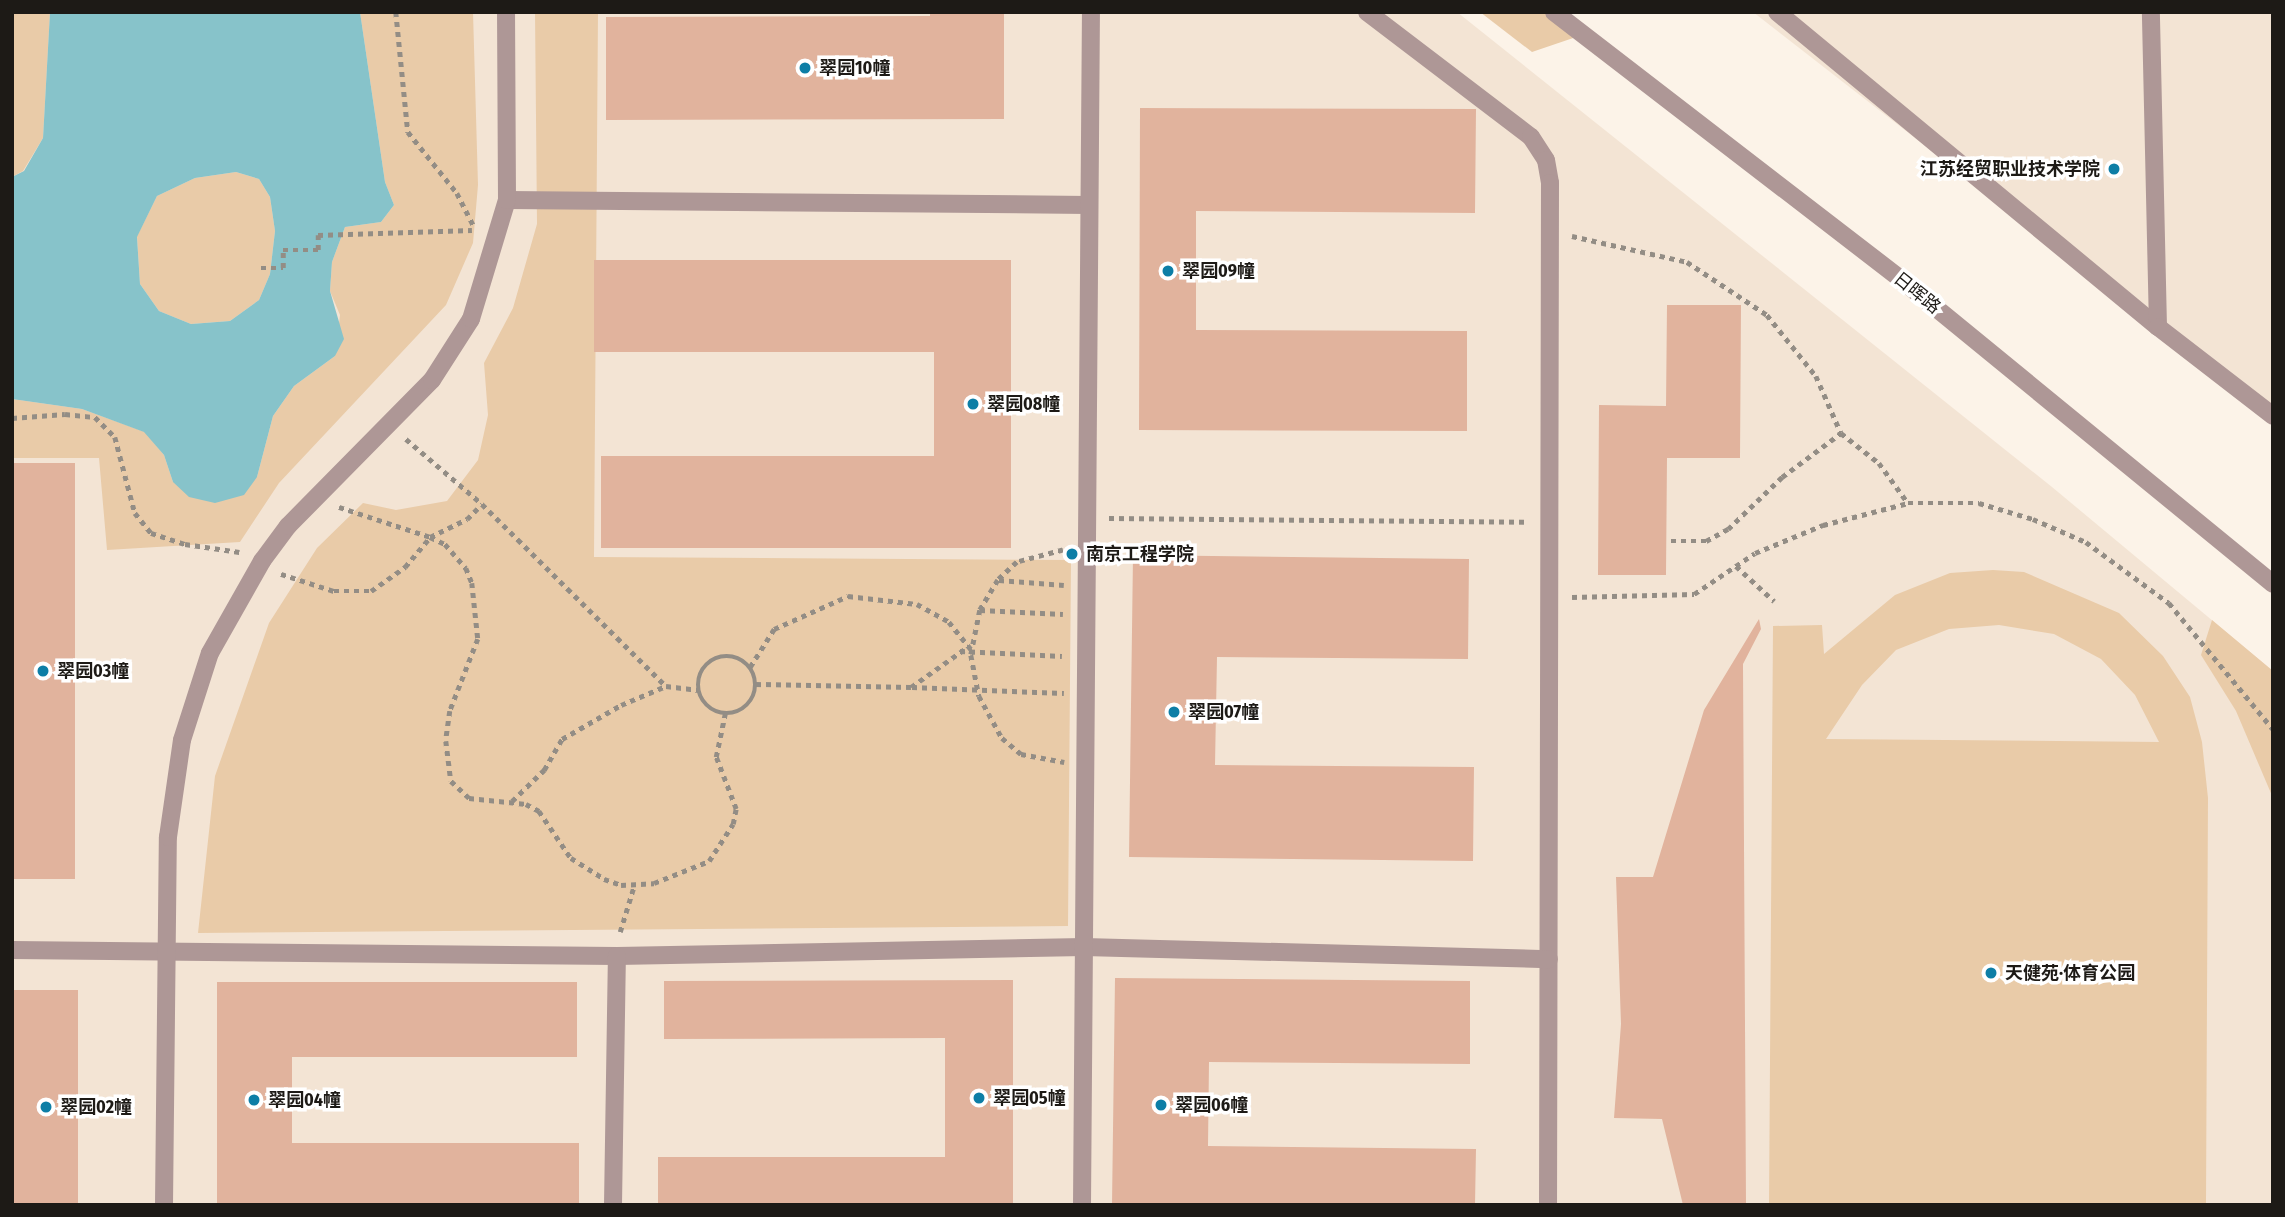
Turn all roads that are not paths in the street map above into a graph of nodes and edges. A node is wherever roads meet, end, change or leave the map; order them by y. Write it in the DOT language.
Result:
graph roads {
  1 [pos="506,12"];
  2 [pos="1091,12"];
  3 [pos="1367,12"];
  4 [pos="1554,12"];
  5 [pos="1777,12"];
  6 [pos="2151,12"];
  7 [pos="507,200"];
  8 [pos="1089,205"];
  9 [pos="2158,327"];
  10 [pos="2273,416"];
  11 [pos="2273,583"];
  12 [pos="1084,947"];
  13 [pos="12,950"];
  14 [pos="163,952"];
  15 [pos="617,956"];
  16 [pos="1549,959"];
  17 [pos="164,1205"];
  18 [pos="613,1205"];
  19 [pos="1083,1205"];
  20 [pos="1548,1205"];
  1 -- 7 [label="street"];
  2 -- 8 [label="street"];
  3 -- 16 [label="street"];
  4 -- 11 [label="street, 日晖路"];
  5 -- 9 [label="street"];
  6 -- 9 [label="street"];
  7 -- 8 [label="street"];
  7 -- 14 [label="street"];
  8 -- 12 [label="street"];
  9 -- 10 [label="street"];
  12 -- 15 [label="street"];
  12 -- 16 [label="street"];
  12 -- 19 [label="street"];
  13 -- 14 [label="street"];
  14 -- 15 [label="street"];
  14 -- 17 [label="street"];
  15 -- 18 [label="street"];
  16 -- 20 [label="street"];
}
